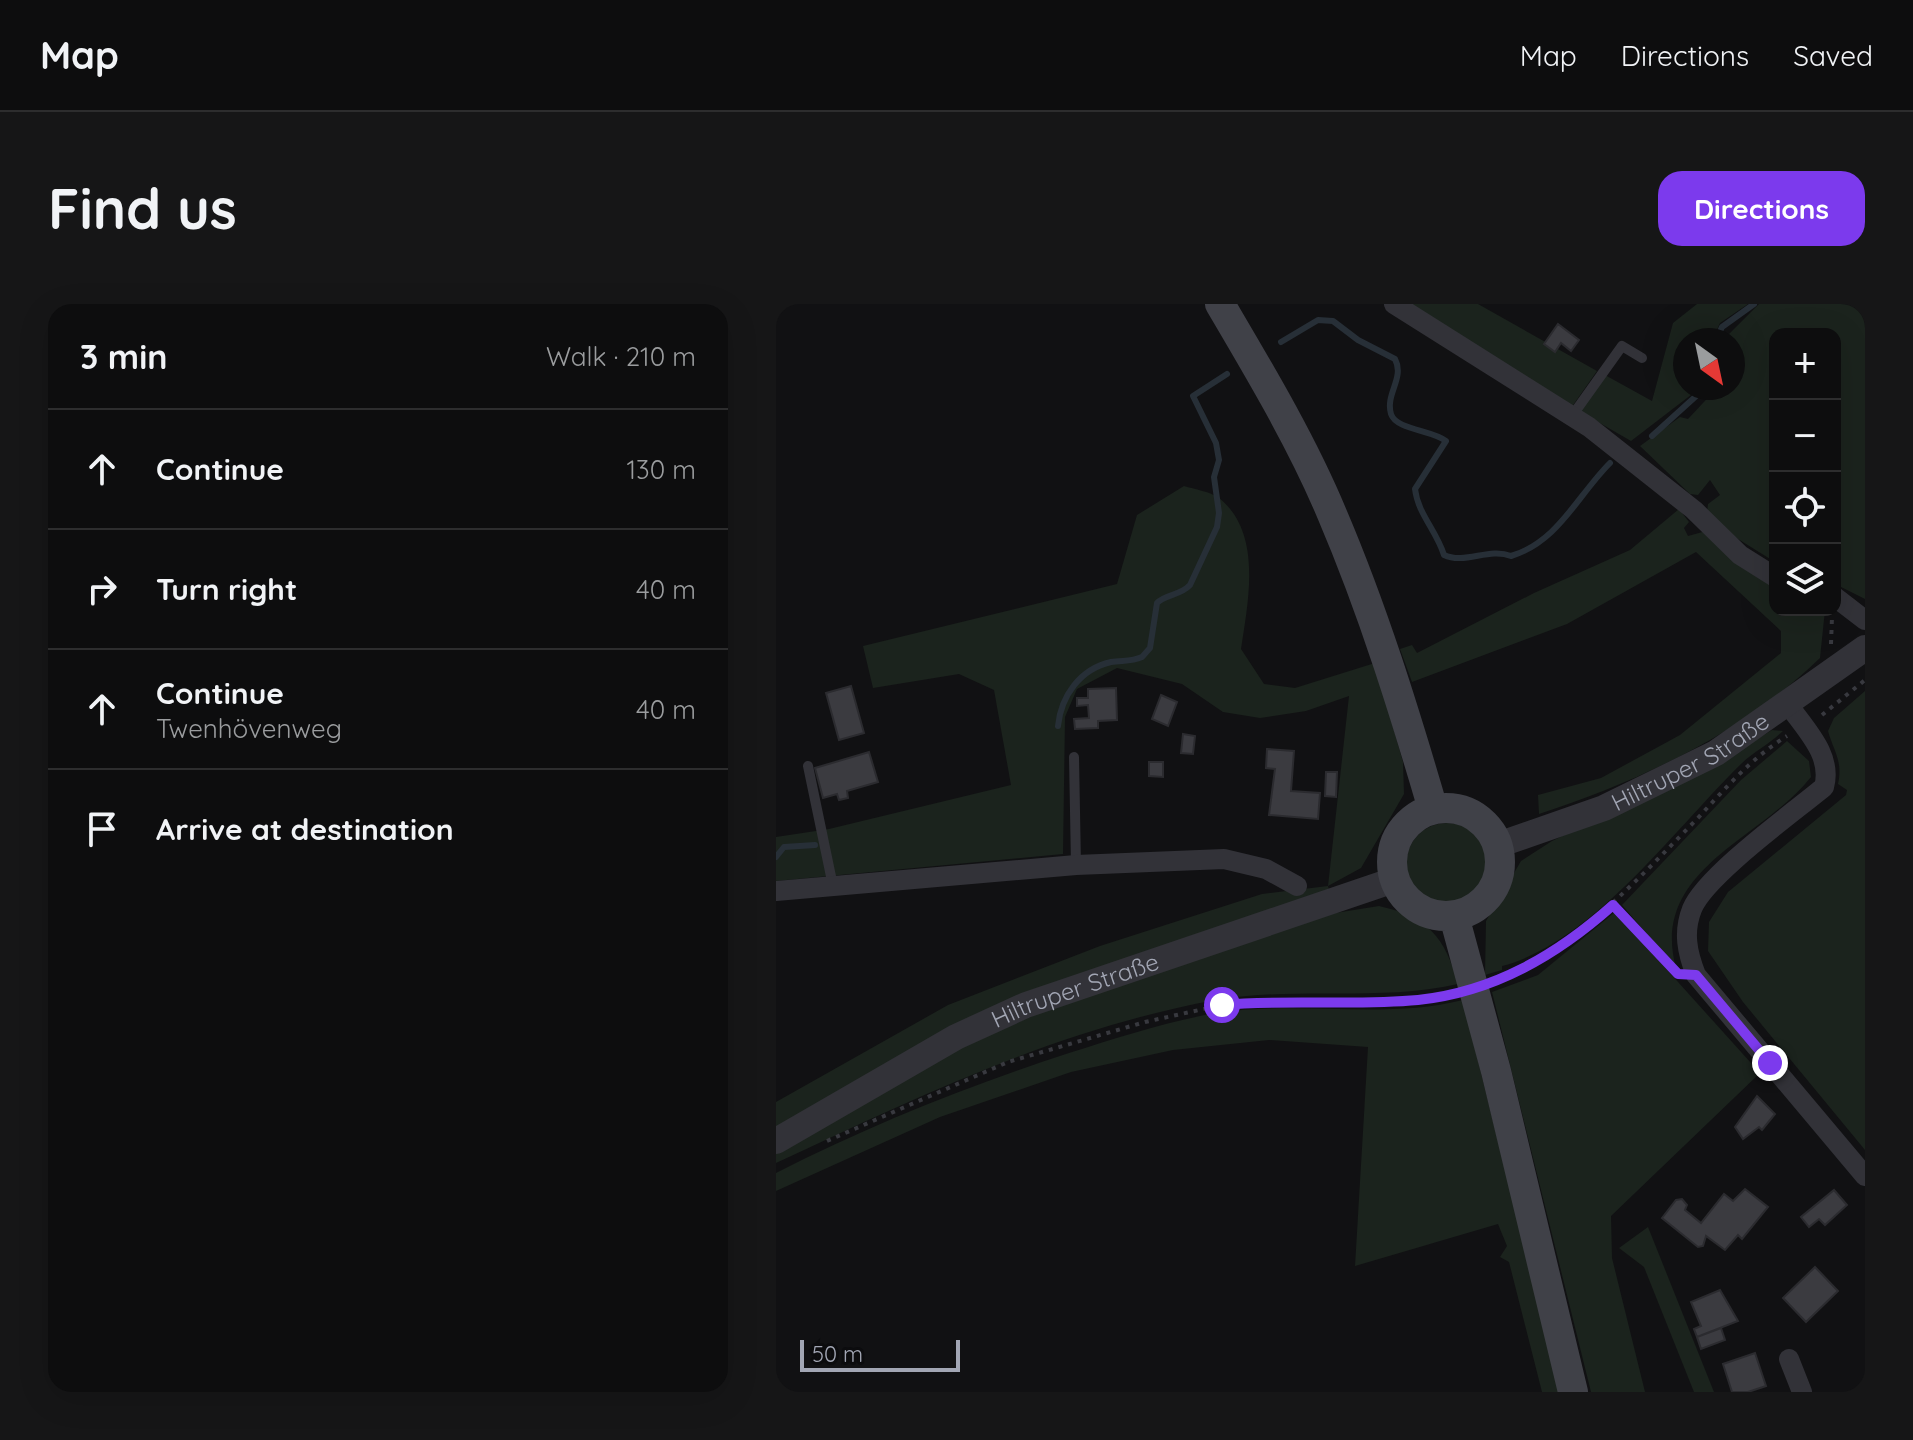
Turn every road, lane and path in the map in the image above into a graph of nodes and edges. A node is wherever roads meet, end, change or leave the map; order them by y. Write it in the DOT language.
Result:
graph roads {
  1 [pos="1220,304"];
  2 [pos="1394,304"];
  3 [pos="1642,358"];
  4 [pos="1572,416"];
  5 [pos="1769,573"];
  6 [pos="1841,600"];
  7 [pos="1865,620"];
  8 [pos="1865,648"];
  9 [pos="1865,680"];
  10 [pos="1787,703"];
  11 [pos="1803,726"];
  12 [pos="1074,757"];
  13 [pos="808,766"];
  14 [pos="1433,809"];
  15 [pos="1498,845"];
  16 [pos="1076,865"];
  17 [pos="1394,880"];
  18 [pos="833,886"];
  19 [pos="1297,886"];
  20 [pos="776,891"];
  21 [pos="1613,905"];
  22 [pos="1454,916"];
  23 [pos="1696,975"];
  24 [pos="776,1141"];
  25 [pos="814,1148"];
  26 [pos="1865,1176"];
  27 [pos="1789,1359"];
  28 [pos="1573,1392"];
  29 [pos="1802,1392"];
  1 -- 14 [label="main road"];
  2 -- 4 [label="street"];
  3 -- 4 [label="lane"];
  4 -- 5 [label="street"];
  6 -- 7 [label="street"];
  8 -- 10 [label="street, Hiltruper Straße"];
  9 -- 11 [label="path"];
  10 -- 11 [label="street"];
  10 -- 15 [label="street, Hiltruper Straße"];
  11 -- 21 [label="path"];
  11 -- 23 [label="street"];
  12 -- 16 [label="lane"];
  13 -- 18 [label="lane"];
  14 -- 15 [label="main road"];
  14 -- 17 [label="main road"];
  15 -- 22 [label="main road"];
  16 -- 18 [label="street"];
  16 -- 19 [label="street"];
  17 -- 22 [label="main road"];
  17 -- 24 [label="street, Hiltruper Straße"];
  18 -- 20 [label="street"];
  21 -- 23 [label="path"];
  21 -- 25 [label="path, bridge"];
  22 -- 28 [label="main road"];
  23 -- 26 [label="street"];
  27 -- 29 [label="street"];
}
